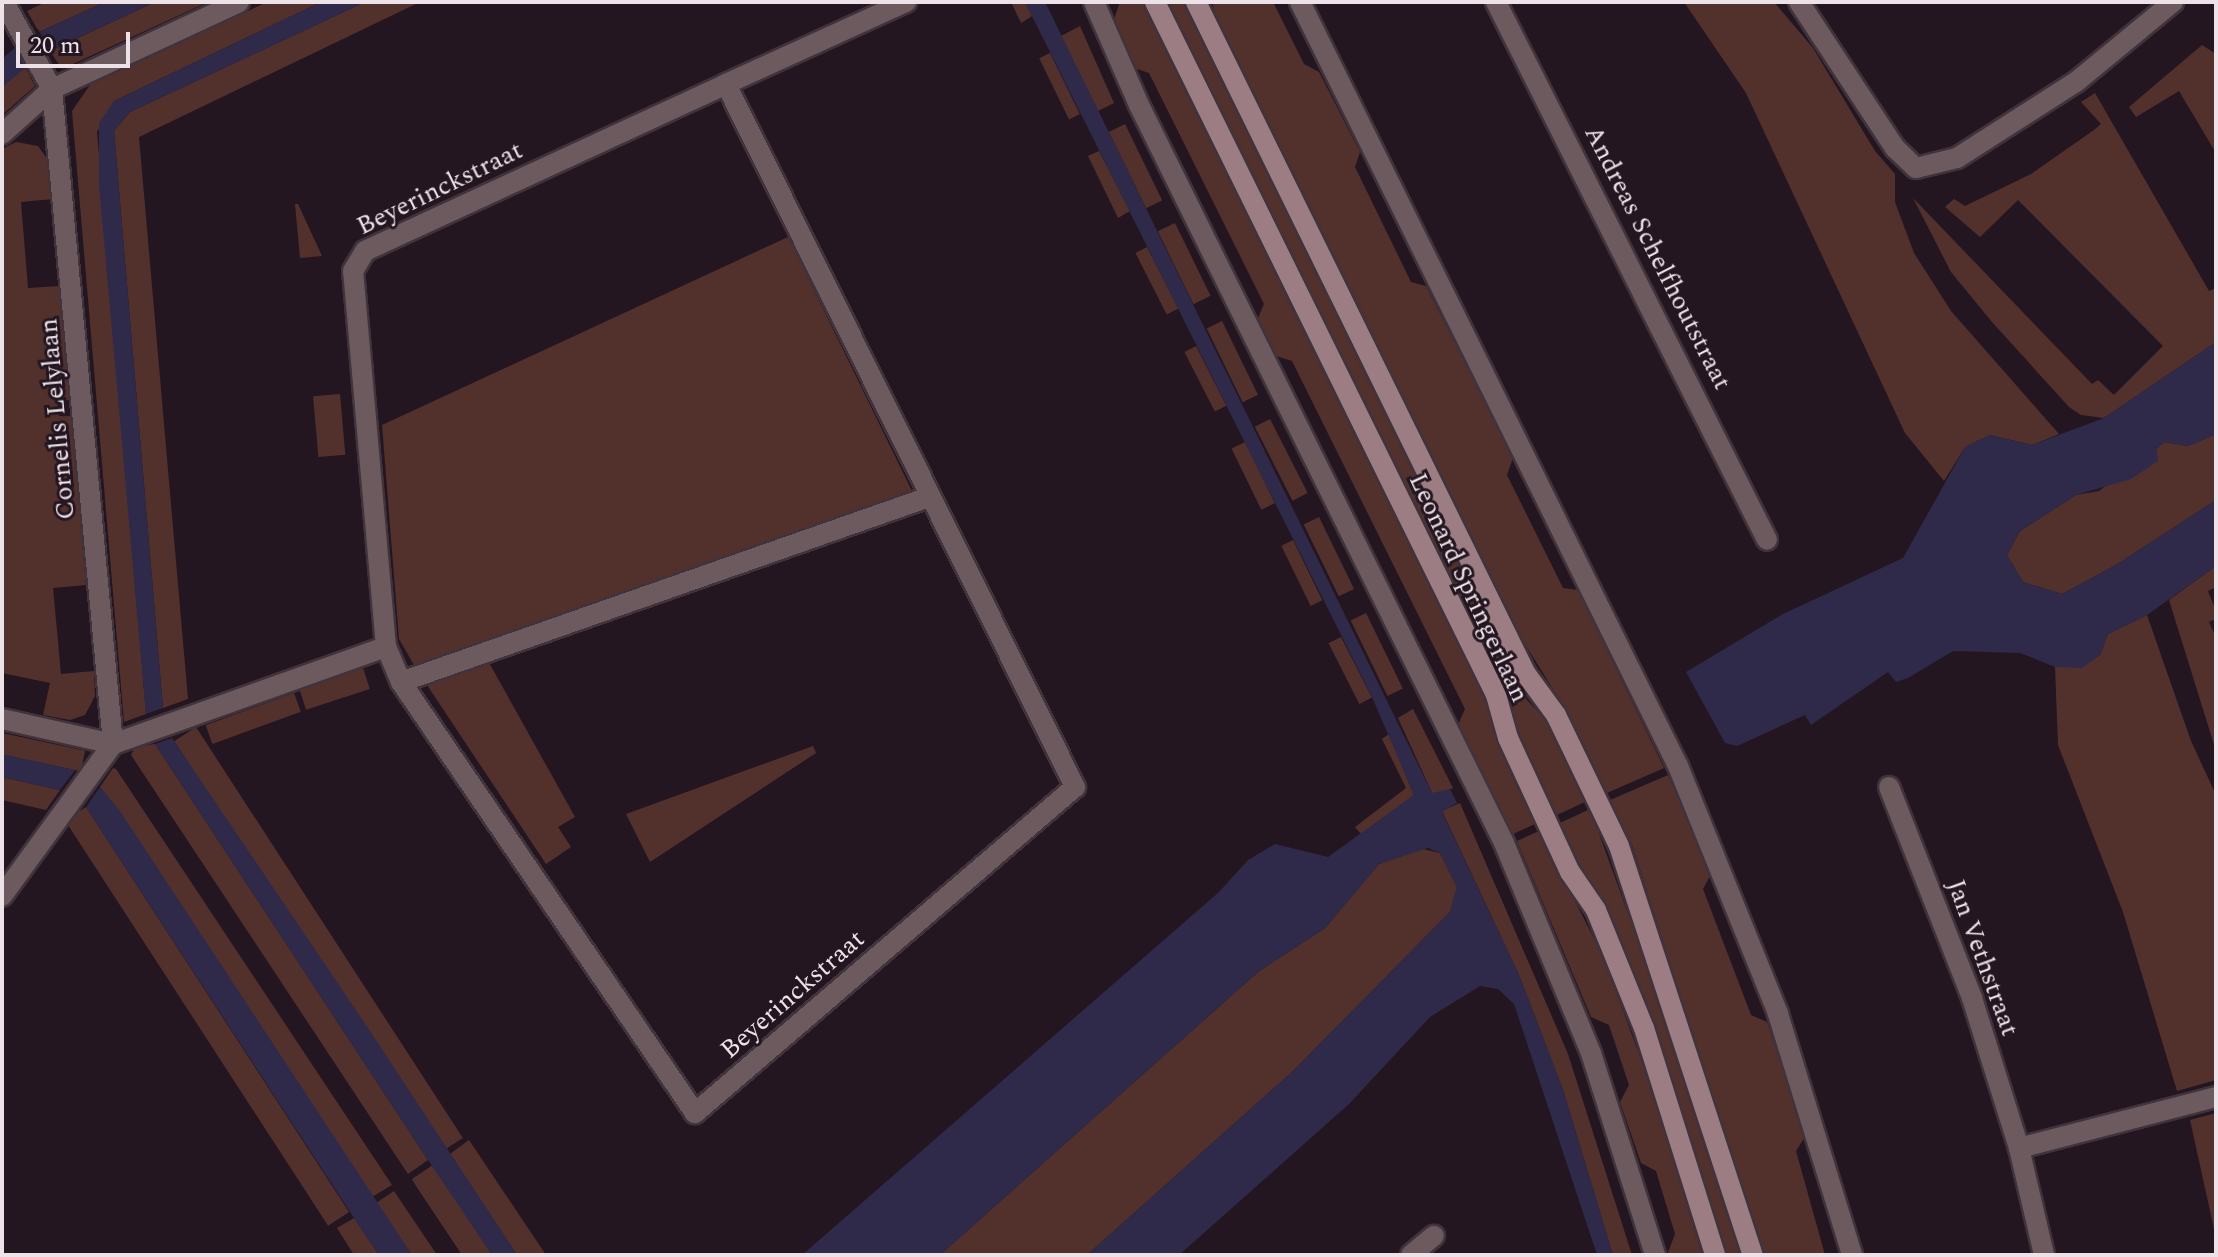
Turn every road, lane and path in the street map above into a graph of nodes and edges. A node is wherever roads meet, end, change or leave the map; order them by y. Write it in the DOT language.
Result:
graph roads {
  1 [pos="4,2"];
  2 [pos="239,2"];
  3 [pos="906,2"];
  4 [pos="1094,2"];
  5 [pos="1155,2"];
  6 [pos="1196,2"];
  7 [pos="1300,2"];
  8 [pos="1496,2"];
  9 [pos="1799,2"];
  10 [pos="2173,2"];
  11 [pos="48,81"];
  12 [pos="726,84"];
  13 [pos="2,134"];
  14 [pos="929,497"];
  15 [pos="1767,540"];
  16 [pos="386,647"];
  17 [pos="401,682"];
  18 [pos="2,719"];
  19 [pos="113,744"];
  20 [pos="1889,787"];
  21 [pos="2,896"];
  22 [pos="2216,1097"];
  23 [pos="2019,1148"];
  24 [pos="1434,1236"];
  25 [pos="1411,1255"];
  26 [pos="1655,1255"];
  27 [pos="1715,1255"];
  28 [pos="1753,1255"];
  29 [pos="1852,1255"];
  30 [pos="2044,1255"];
  1 -- 11 [label="street"];
  2 -- 11 [label="street"];
  3 -- 12 [label="street, Beyerinckstraat"];
  4 -- 26 [label="street"];
  5 -- 27 [label="street, Leonard Springerlaan"];
  6 -- 28 [label="street, Leonard Springerlaan"];
  7 -- 29 [label="street"];
  8 -- 15 [label="street, Andreas Schelfhoutstraat"];
  9 -- 10 [label="street"];
  11 -- 13 [label="street"];
  11 -- 19 [label="street, Cornelis Lelylaan"];
  12 -- 14 [label="street, Beyerinckstraat"];
  12 -- 16 [label="street, Beyerinckstraat"];
  14 -- 17 [label="street"];
  14 -- 17 [label="street, Beyerinckstraat"];
  16 -- 17 [label="street, Beyerinckstraat"];
  16 -- 19 [label="street"];
  18 -- 19 [label="street"];
  19 -- 21 [label="street"];
  20 -- 23 [label="street, Jan Vethstraat"];
  22 -- 23 [label="street"];
  23 -- 30 [label="street, Jan Vethstraat"];
  24 -- 25 [label="street"];
}
